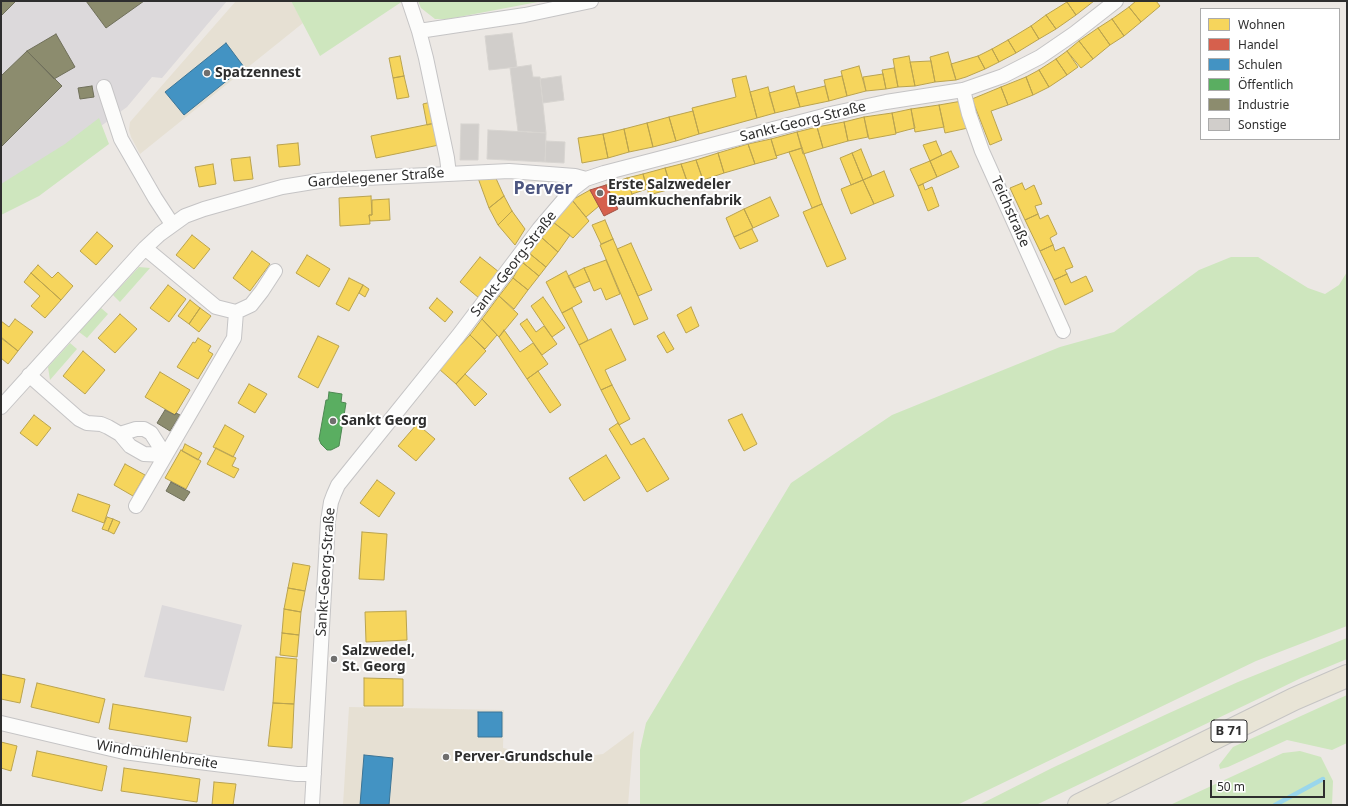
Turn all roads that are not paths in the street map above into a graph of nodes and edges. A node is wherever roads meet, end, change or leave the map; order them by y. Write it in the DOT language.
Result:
graph roads {
  1 [pos="409,1"];
  2 [pos="591,1"];
  3 [pos="1116,1"];
  4 [pos="419,31"];
  5 [pos="104,87"];
  6 [pos="963,90"];
  7 [pos="449,174"];
  8 [pos="586,179"];
  9 [pos="172,224"];
  10 [pos="145,248"];
  11 [pos="275,271"];
  12 [pos="236,312"];
  13 [pos="1063,331"];
  14 [pos="29,376"];
  15 [pos="1,407"];
  16 [pos="120,434"];
  17 [pos="165,455"];
  18 [pos="136,506"];
  19 [pos="1347,676"];
  20 [pos="1,723"];
  21 [pos="314,774"];
  22 [pos="312,805"];
  23 [pos="1079,805"];
  1 -- 4 [label="street"];
  2 -- 4 [label="street"];
  3 -- 6 [label="street, Sankt-Georg-Straße"];
  4 -- 7 [label="street"];
  5 -- 9 [label="street"];
  6 -- 8 [label="street, Sankt-Georg-Straße"];
  6 -- 13 [label="street, Teichstraße"];
  7 -- 8 [label="street, Gardelegener Straße"];
  7 -- 9 [label="street, Gardelegener Straße"];
  8 -- 21 [label="street, Sankt-Georg-Straße"];
  9 -- 10 [label="street, Gardelegener Straße"];
  10 -- 12 [label="street"];
  10 -- 14 [label="street, Gardelegener Straße"];
  11 -- 12 [label="street"];
  12 -- 17 [label="street"];
  14 -- 15 [label="street, Gardelegener Straße"];
  14 -- 16 [label="street"];
  16 -- 17 [label="street"];
  16 -- 17 [label="street"];
  17 -- 18 [label="street"];
  19 -- 23 [label="main road, B 71"];
  20 -- 21 [label="street, Windmühlenbreite"];
  21 -- 22 [label="street, Sankt-Georg-Straße"];
}
